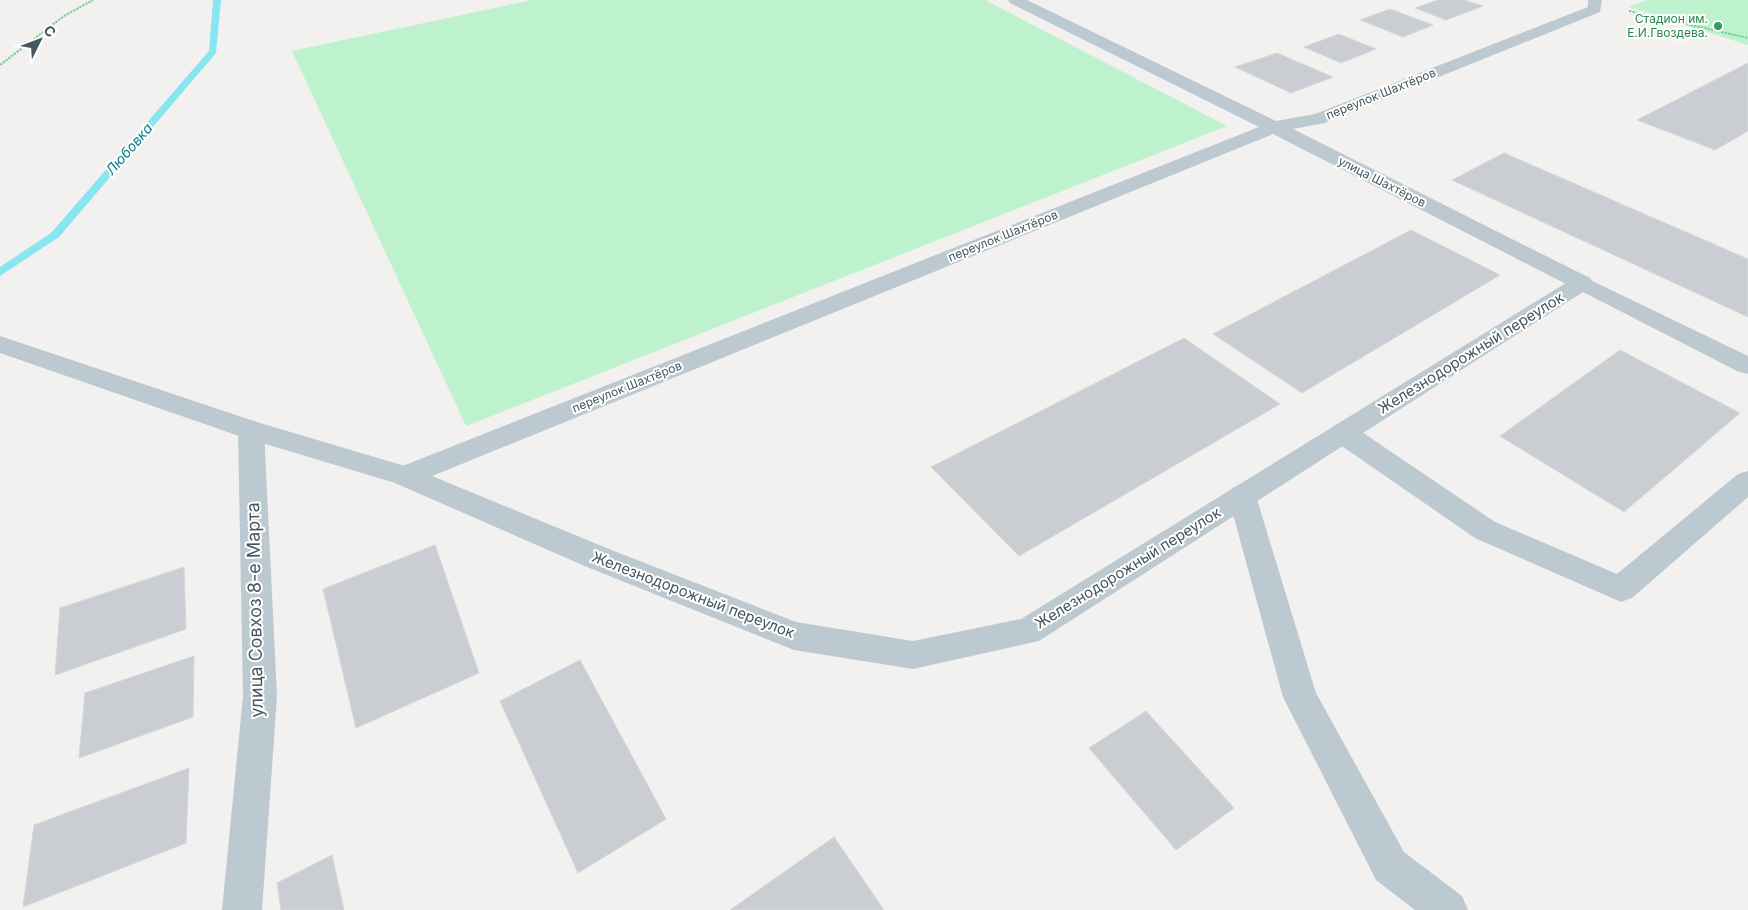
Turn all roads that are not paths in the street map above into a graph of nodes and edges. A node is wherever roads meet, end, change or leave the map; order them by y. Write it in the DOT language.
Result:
graph roads {
  1 [pos="1015,0"];
  2 [pos="1595,1"];
  3 [pos="1274,127"];
  4 [pos="1582,283"];
  5 [pos="0,344"];
  6 [pos="1748,366"];
  7 [pos="251,430"];
  8 [pos="1343,433"];
  9 [pos="405,476"];
  10 [pos="1748,481"];
  11 [pos="1242,496"];
  12 [pos="242,910"];
  13 [pos="1448,910"];
  1 -- 3 [label="street, улица Шахтёров"];
  2 -- 3 [label="street, переулок Шахтёров"];
  3 -- 4 [label="street, улица Шахтёров"];
  3 -- 9 [label="street, переулок Шахтёров"];
  4 -- 6 [label="street, улица Шахтёров"];
  4 -- 8 [label="street, Железнодорожный переулок"];
  5 -- 7 [label="street, Железнодорожный переулок"];
  7 -- 9 [label="street, Железнодорожный переулок"];
  7 -- 12 [label="street, улица Совхоз 8-е Марта"];
  8 -- 10 [label="street"];
  8 -- 11 [label="street, Железнодорожный переулок"];
  9 -- 11 [label="street, Железнодорожный переулок"];
  11 -- 13 [label="street"];
}
